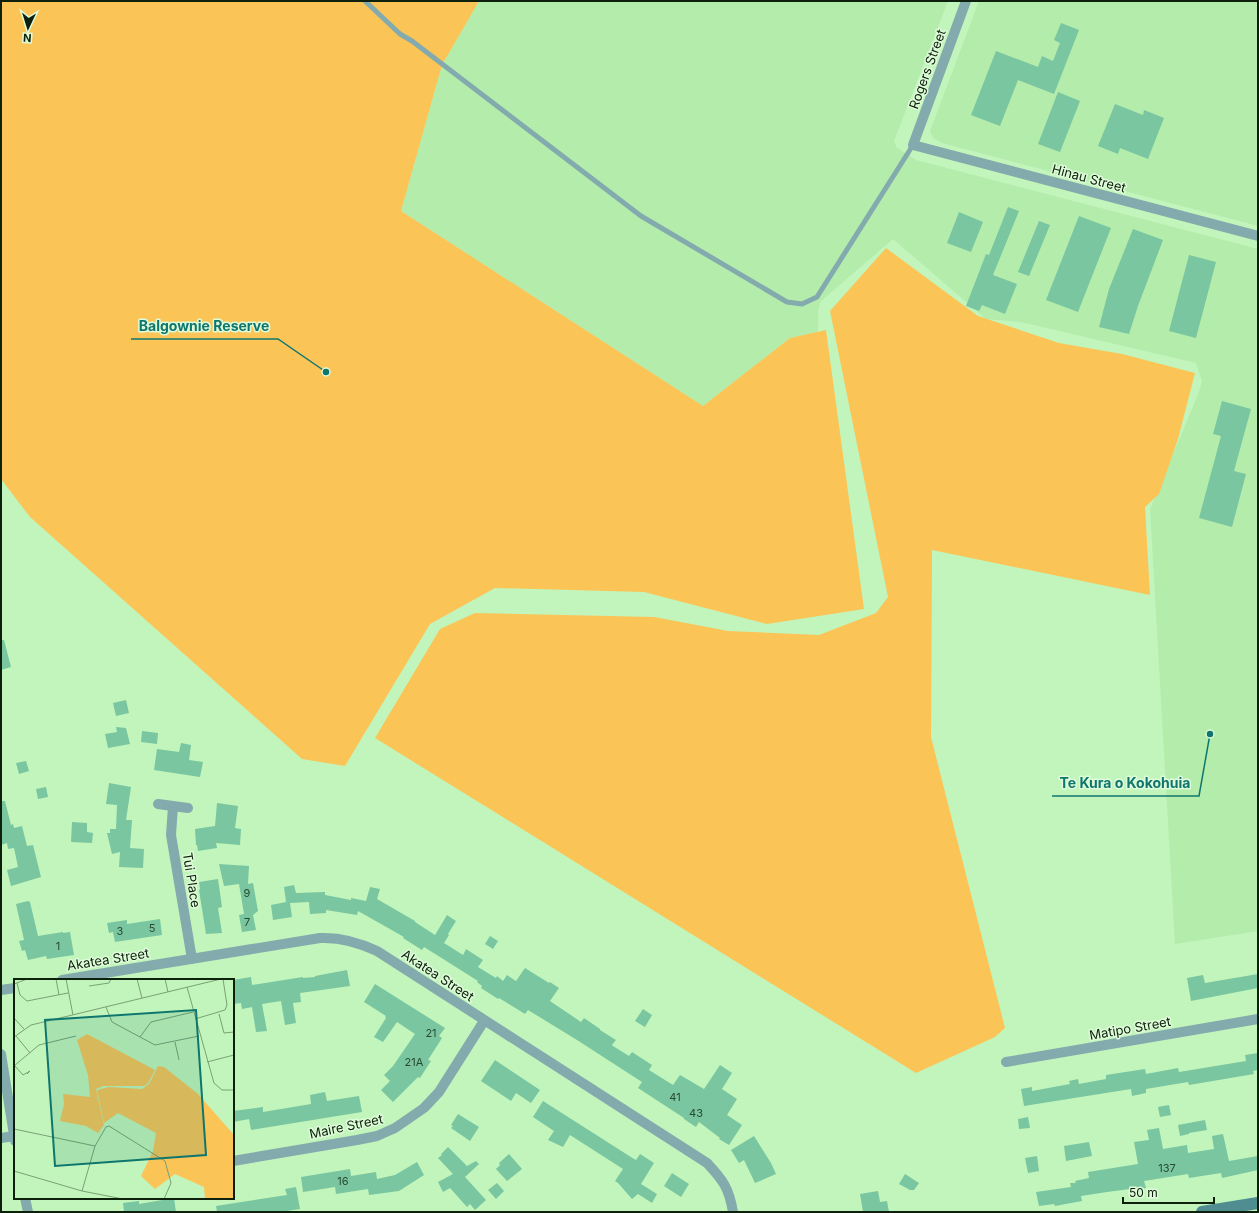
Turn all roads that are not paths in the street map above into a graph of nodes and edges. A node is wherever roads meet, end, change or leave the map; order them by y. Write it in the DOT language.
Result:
graph roads {
  1 [pos="365,1"];
  2 [pos="966,1"];
  3 [pos="913,145"];
  4 [pos="1258,236"];
  5 [pos="158,804"];
  6 [pos="173,806"];
  7 [pos="188,808"];
  8 [pos="192,959"];
  9 [pos="68,979"];
  10 [pos="14,988"];
  11 [pos="1,990"];
  12 [pos="1258,1019"];
  13 [pos="484,1021"];
  14 [pos="1,1054"];
  15 [pos="1006,1062"];
  16 [pos="1,1138"];
  17 [pos="14,1138"];
  18 [pos="234,1160"];
  19 [pos="25,1199"];
  20 [pos="1258,1202"];
  21 [pos="28,1212"];
  22 [pos="733,1212"];
  23 [pos="1202,1212"];
  1 -- 3 [label="lane"];
  2 -- 3 [label="street, Rogers Street"];
  3 -- 4 [label="street, Hinau Street"];
  5 -- 6 [label="street"];
  6 -- 7 [label="street"];
  6 -- 8 [label="street, Tui Place"];
  8 -- 9 [label="street, Akatea Street"];
  8 -- 13 [label="street, Akatea Street"];
  10 -- 11 [label="street"];
  12 -- 15 [label="street, Matipo Street"];
  13 -- 18 [label="street, Maire Street"];
  13 -- 22 [label="street, Akatea Street"];
  14 -- 17 [label="street"];
  16 -- 17 [label="street"];
  19 -- 21 [label="street"];
  20 -- 23 [label="main road"];
}
